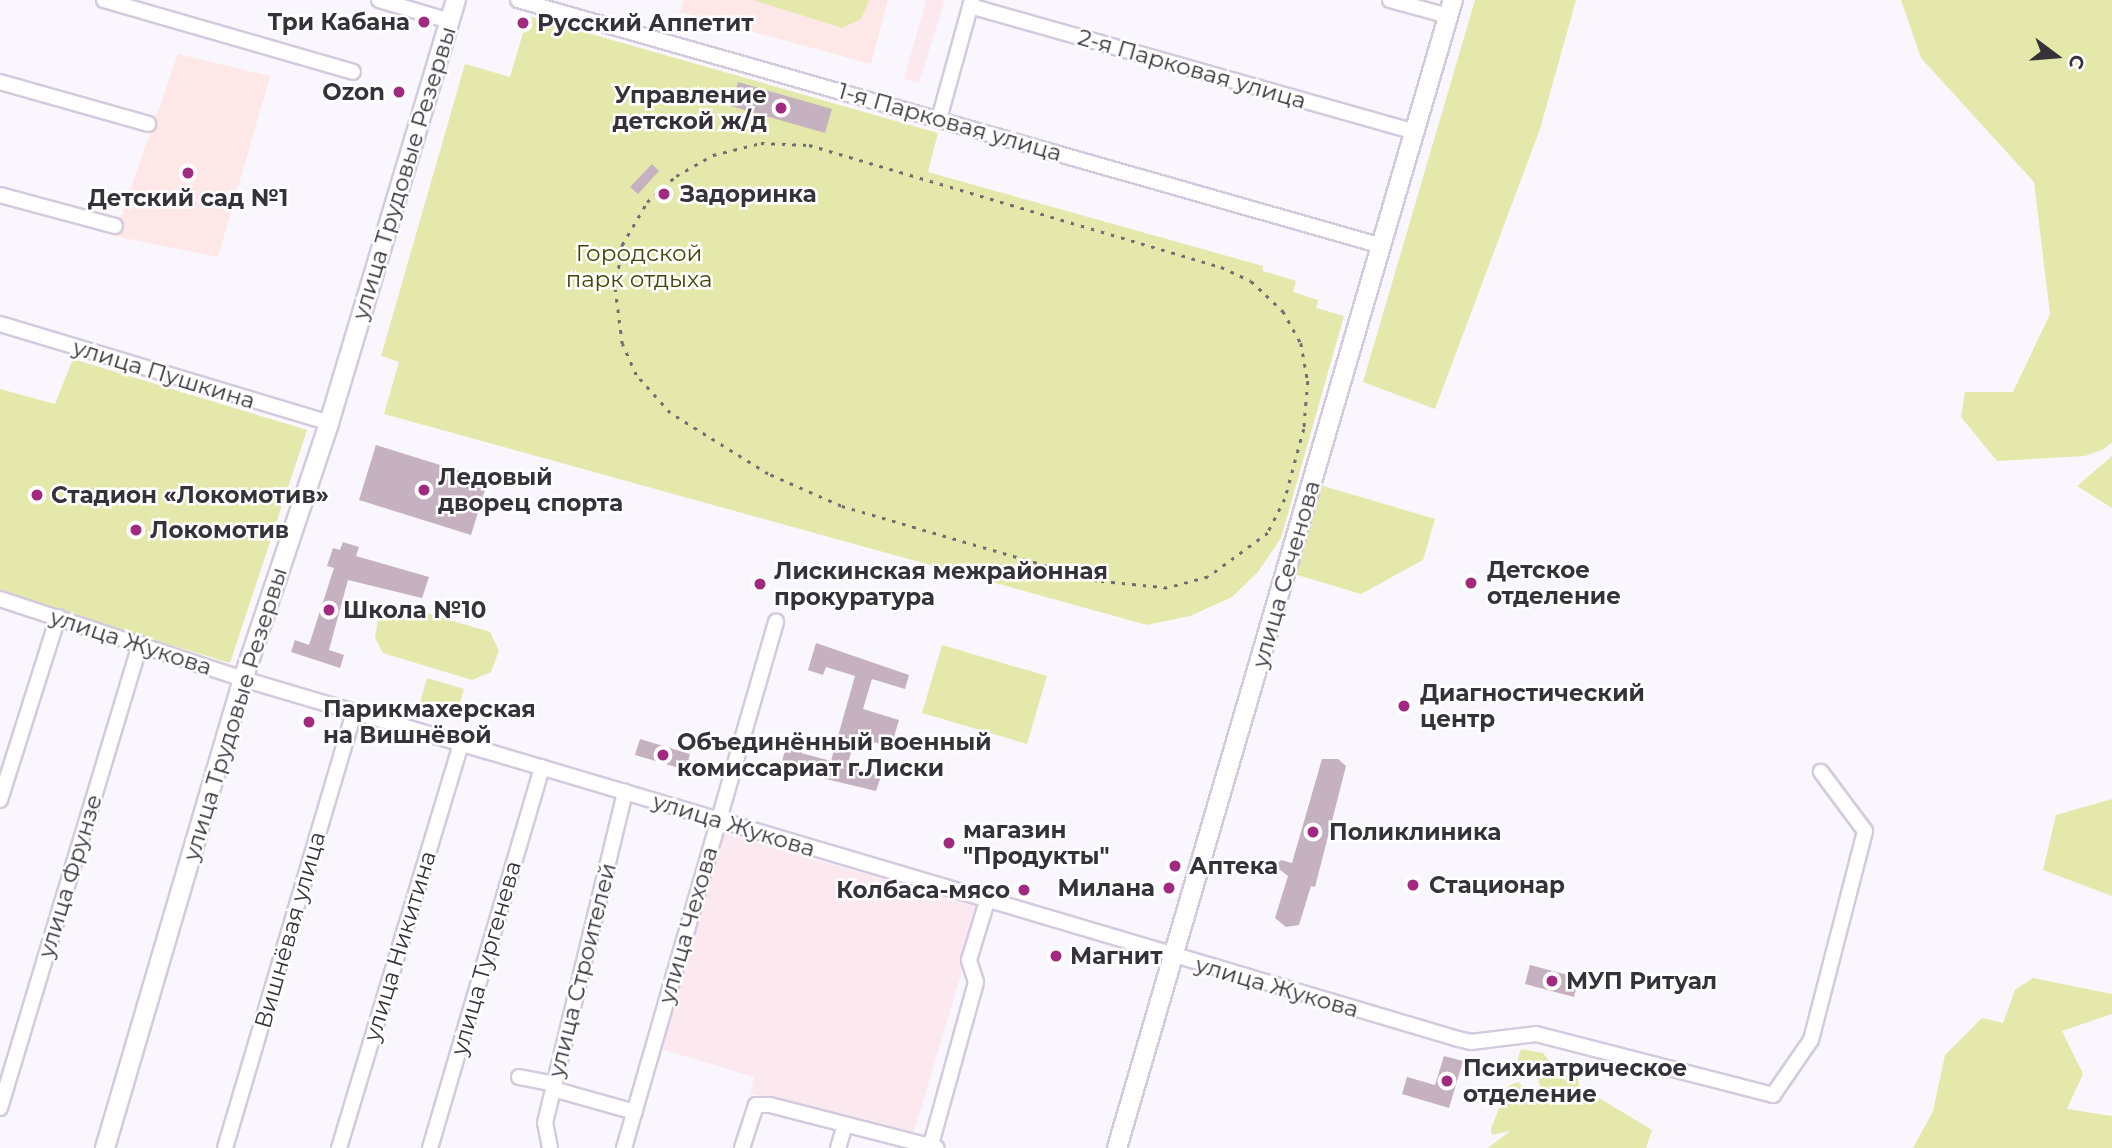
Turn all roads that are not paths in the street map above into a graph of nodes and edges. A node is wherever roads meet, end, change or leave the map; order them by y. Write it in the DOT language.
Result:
graph roads {
  1 [pos="104,0"];
  2 [pos="379,0"];
  3 [pos="456,0"];
  4 [pos="518,0"];
  5 [pos="1390,0"];
  6 [pos="971,3"];
  7 [pos="1450,8"];
  8 [pos="450,21"];
  9 [pos="354,72"];
  10 [pos="0,82"];
  11 [pos="939,119"];
  12 [pos="148,124"];
  13 [pos="1415,132"];
  14 [pos="0,195"];
  15 [pos="115,226"];
  16 [pos="1382,246"];
  17 [pos="0,324"];
  18 [pos="329,423"];
  19 [pos="0,598"];
  20 [pos="58,617"];
  21 [pos="776,622"];
  22 [pos="140,644"];
  23 [pos="243,679"];
  24 [pos="354,712"];
  25 [pos="461,744"];
  26 [pos="542,767"];
  27 [pos="1821,772"];
  28 [pos="625,792"];
  29 [pos="0,800"];
  30 [pos="718,820"];
  31 [pos="987,901"];
  32 [pos="1173,958"];
  33 [pos="519,1077"];
  34 [pos="554,1087"];
  35 [pos="0,1108"];
  36 [pos="635,1112"];
  37 [pos="844,1128"];
  38 [pos="933,1147"];
  39 [pos="105,1148"];
  40 [pos="225,1148"];
  41 [pos="339,1148"];
  42 [pos="430,1148"];
  43 [pos="550,1148"];
  44 [pos="624,1148"];
  45 [pos="742,1148"];
  46 [pos="838,1148"];
  47 [pos="1117,1148"];
  1 -- 9 [label="street"];
  2 -- 8 [label="street"];
  3 -- 8 [label="main road, улица Трудовые Резервы"];
  4 -- 11 [label="street, 1-я Парковая улица"];
  5 -- 7 [label="street"];
  6 -- 11 [label="street"];
  6 -- 13 [label="street, 2-я Парковая улица"];
  7 -- 13 [label="main road, улица Сеченова"];
  8 -- 18 [label="main road, улица Трудовые Резервы"];
  10 -- 12 [label="street"];
  11 -- 16 [label="street, 1-я Парковая улица"];
  13 -- 16 [label="main road, улица Сеченова"];
  14 -- 15 [label="street"];
  16 -- 32 [label="main road, улица Сеченова"];
  17 -- 18 [label="street, улица Пушкина"];
  18 -- 23 [label="main road, улица Трудовые Резервы"];
  19 -- 20 [label="street, улица Жукова"];
  20 -- 22 [label="street, улица Жукова"];
  20 -- 29 [label="street"];
  21 -- 30 [label="street, улица Чехова"];
  22 -- 23 [label="street, улица Жукова"];
  22 -- 35 [label="street, улица Фрунзе"];
  23 -- 24 [label="street, улица Жукова"];
  23 -- 39 [label="main road, улица Трудовые Резервы"];
  24 -- 25 [label="street, улица Жукова"];
  24 -- 40 [label="street, Вишнёвая улица"];
  25 -- 26 [label="street, улица Жукова"];
  25 -- 41 [label="street, улица Никитина"];
  26 -- 28 [label="street, улица Жукова"];
  26 -- 42 [label="street, улица Тургенева"];
  27 -- 32 [label="street, улица Жукова"];
  28 -- 30 [label="street, улица Жукова"];
  28 -- 34 [label="street, улица Строителей"];
  30 -- 31 [label="street, улица Жукова"];
  30 -- 36 [label="street, улица Чехова"];
  31 -- 32 [label="street, улица Жукова"];
  31 -- 38 [label="street"];
  32 -- 47 [label="main road, улица Сеченова"];
  33 -- 34 [label="street"];
  34 -- 36 [label="street"];
  34 -- 43 [label="street, улица Строителей"];
  36 -- 44 [label="street, улица Чехова"];
  37 -- 38 [label="street"];
  37 -- 45 [label="street"];
  37 -- 46 [label="street"];
}
